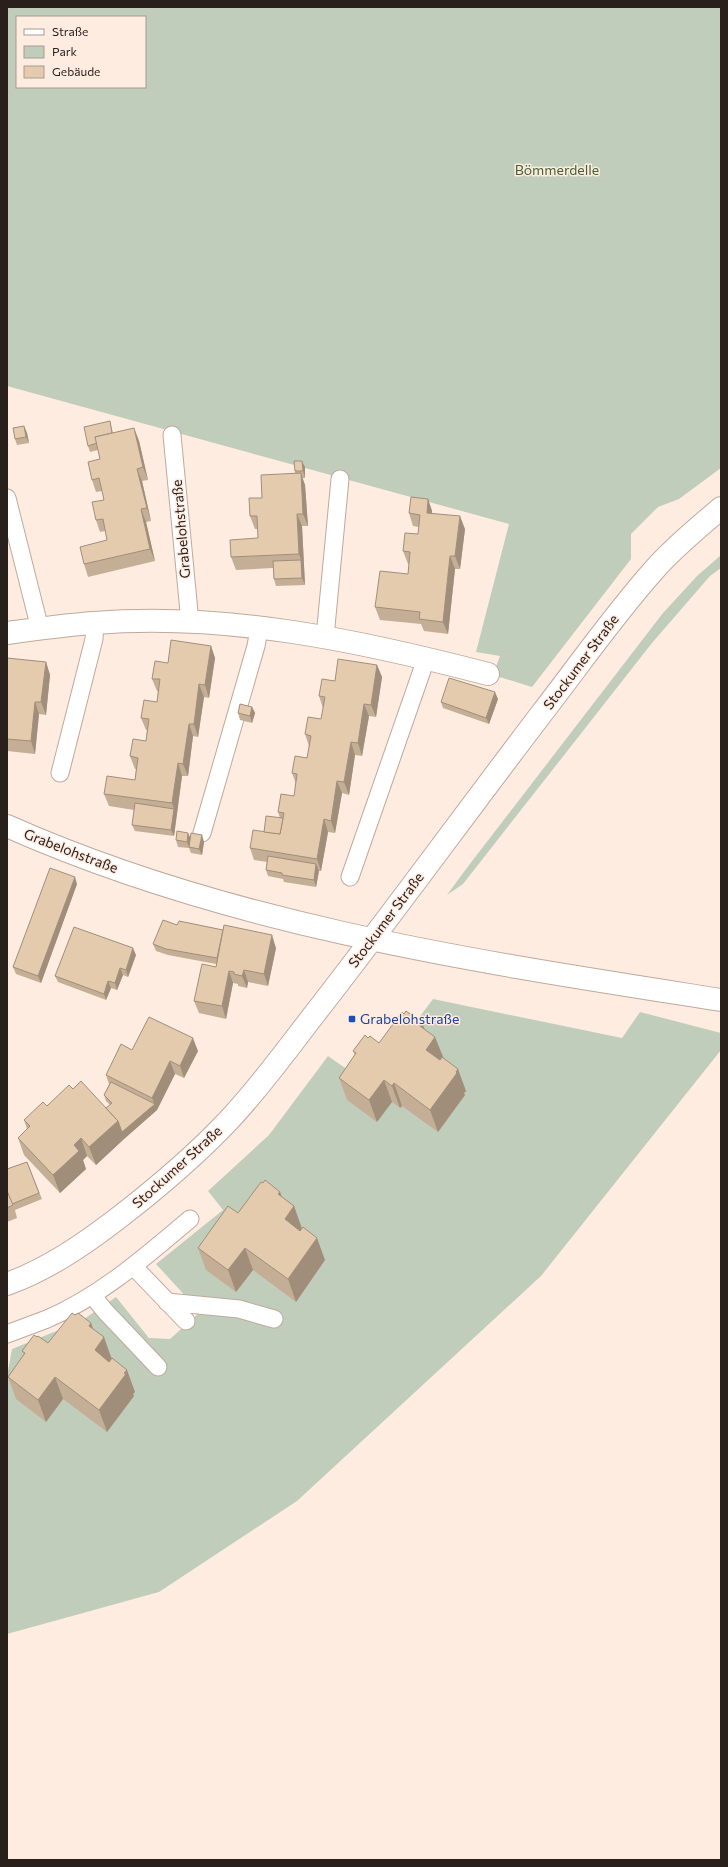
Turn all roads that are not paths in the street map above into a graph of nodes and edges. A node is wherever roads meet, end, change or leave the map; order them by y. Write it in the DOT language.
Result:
graph roads {
  1 [pos="172,435"];
  2 [pos="340,479"];
  3 [pos="7,498"];
  4 [pos="721,508"];
  5 [pos="95,622"];
  6 [pos="190,622"];
  7 [pos="40,629"];
  8 [pos="259,629"];
  9 [pos="7,633"];
  10 [pos="325,637"];
  11 [pos="426,659"];
  12 [pos="488,674"];
  13 [pos="60,773"];
  14 [pos="7,826"];
  15 [pos="202,833"];
  16 [pos="350,877"];
  17 [pos="373,940"];
  18 [pos="721,1000"];
  19 [pos="190,1219"];
  20 [pos="134,1266"];
  21 [pos="7,1284"];
  22 [pos="92,1294"];
  23 [pos="167,1302"];
  24 [pos="274,1319"];
  25 [pos="186,1322"];
  26 [pos="7,1334"];
  27 [pos="158,1367"];
  1 -- 6 [label="lane, Grabelohstraße"];
  2 -- 10 [label="lane"];
  3 -- 7 [label="lane"];
  4 -- 17 [label="street, Stockumer Straße"];
  5 -- 6 [label="street"];
  5 -- 7 [label="street"];
  5 -- 13 [label="lane"];
  6 -- 8 [label="street"];
  7 -- 9 [label="street"];
  8 -- 10 [label="street"];
  8 -- 15 [label="lane"];
  10 -- 11 [label="street"];
  11 -- 12 [label="street"];
  11 -- 16 [label="lane"];
  14 -- 17 [label="street, Grabelohstraße"];
  17 -- 18 [label="street, Grabelohstraße"];
  17 -- 21 [label="street, Stockumer Straße"];
  19 -- 20 [label="lane"];
  20 -- 22 [label="lane"];
  20 -- 23 [label="lane"];
  22 -- 26 [label="lane"];
  22 -- 27 [label="lane"];
  23 -- 24 [label="lane"];
  23 -- 25 [label="lane"];
}
